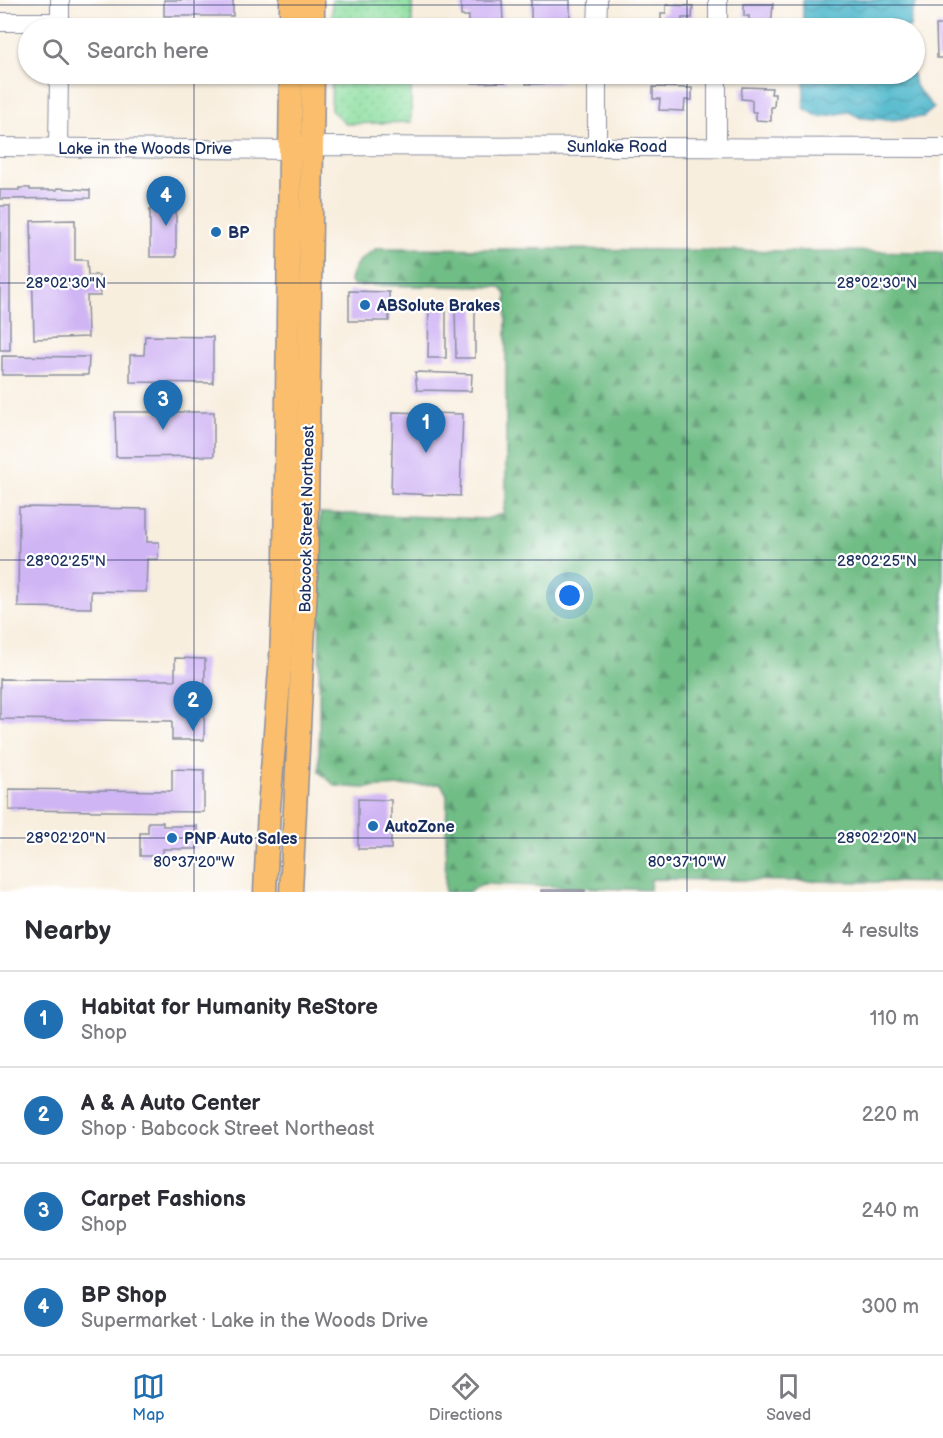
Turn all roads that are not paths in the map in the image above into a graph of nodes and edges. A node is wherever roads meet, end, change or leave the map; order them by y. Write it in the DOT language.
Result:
graph roads {
  1 [pos="60,0"];
  2 [pos="291,0"];
  3 [pos="314,0"];
  4 [pos="598,0"];
  5 [pos="718,0"];
  6 [pos="60,18"];
  7 [pos="291,18"];
  8 [pos="313,18"];
  9 [pos="597,18"];
  10 [pos="718,18"];
  11 [pos="0,22"];
  12 [pos="18,23"];
  13 [pos="59,84"];
  14 [pos="292,84"];
  15 [pos="311,84"];
  16 [pos="597,84"];
  17 [pos="717,84"];
  18 [pos="597,146"];
  19 [pos="717,146"];
  20 [pos="0,147"];
  21 [pos="58,148"];
  22 [pos="301,148"];
  23 [pos="943,148"];
  24 [pos="267,846"];
  25 [pos="267,890"];
  26 [pos="291,892"];
  1 -- 6 [label="street"];
  2 -- 7 [label="main road"];
  3 -- 8 [label="main road"];
  4 -- 9 [label="street"];
  5 -- 10 [label="street"];
  11 -- 12 [label="street"];
  13 -- 21 [label="street"];
  14 -- 22 [label="main road"];
  15 -- 22 [label="main road"];
  16 -- 18 [label="street"];
  17 -- 19 [label="street"];
  18 -- 19 [label="street, Sunlake Road"];
  18 -- 22 [label="street, Sunlake Road"];
  19 -- 23 [label="street, Sunlake Road"];
  20 -- 21 [label="street, Lake in the Woods Drive"];
  21 -- 22 [label="street, Lake in the Woods Drive"];
  22 -- 24 [label="main road, Babcock Street Northeast"];
  22 -- 26 [label="main road, Babcock Street Northeast"];
  24 -- 25 [label="main road, Babcock Street Northeast"];
  24 -- 26 [label="main road"];
}
